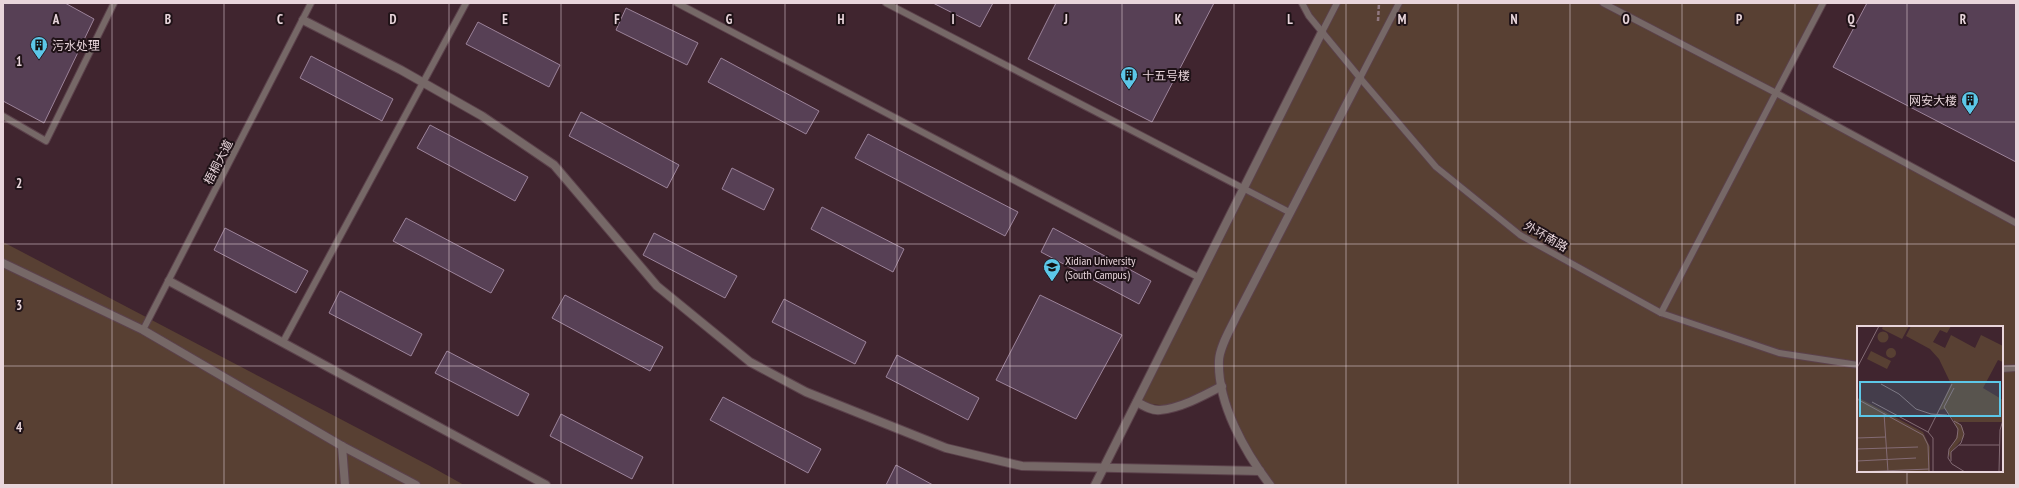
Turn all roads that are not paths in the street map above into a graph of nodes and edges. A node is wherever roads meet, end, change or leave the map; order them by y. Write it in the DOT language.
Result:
graph roads {
  1 [pos="114,3"];
  2 [pos="311,3"];
  3 [pos="466,3"];
  4 [pos="677,3"];
  5 [pos="886,3"];
  6 [pos="1302,3"];
  7 [pos="1337,3"];
  8 [pos="1399,3"];
  9 [pos="1603,3"];
  10 [pos="1823,3"];
  11 [pos="303,20"];
  12 [pos="1322,32"];
  13 [pos="1360,78"];
  14 [pos="424,83"];
  15 [pos="1776,93"];
  16 [pos="3,116"];
  17 [pos="1244,188"];
  18 [pos="1290,212"];
  19 [pos="2016,223"];
  20 [pos="3,263"];
  21 [pos="1198,277"];
  22 [pos="170,281"];
  23 [pos="1661,313"];
  24 [pos="143,330"];
  25 [pos="283,342"];
  26 [pos="1857,365"];
  27 [pos="2016,368"];
  28 [pos="2003,369"];
  29 [pos="1222,386"];
  30 [pos="1137,402"];
  31 [pos="342,446"];
  32 [pos="1103,469"];
  33 [pos="1260,471"];
  34 [pos="345,485"];
  35 [pos="416,485"];
  36 [pos="546,485"];
  37 [pos="1095,485"];
  38 [pos="1270,485"];
  1 -- 16 [label="lane"];
  2 -- 11 [label="lane, 梧桐大道"];
  3 -- 14 [label="lane"];
  4 -- 21 [label="lane"];
  5 -- 17 [label="lane"];
  6 -- 12 [label="lane, 外环南路"];
  7 -- 12 [label="lane"];
  8 -- 13 [label="lane"];
  9 -- 15 [label="lane"];
  10 -- 15 [label="lane"];
  11 -- 14 [label="street"];
  11 -- 22 [label="lane, 梧桐大道"];
  12 -- 13 [label="lane, 外环南路"];
  12 -- 17 [label="street"];
  13 -- 18 [label="street"];
  13 -- 23 [label="lane, 外环南路"];
  14 -- 25 [label="lane"];
  14 -- 32 [label="street"];
  15 -- 19 [label="lane"];
  15 -- 23 [label="lane"];
  17 -- 18 [label="lane"];
  17 -- 21 [label="street"];
  18 -- 29 [label="street"];
  20 -- 24 [label="street"];
  21 -- 30 [label="street"];
  22 -- 24 [label="lane, 梧桐大道"];
  22 -- 25 [label="street"];
  23 -- 26 [label="lane, 外环南路"];
  24 -- 31 [label="street"];
  25 -- 36 [label="street"];
  27 -- 28 [label="lane"];
  29 -- 30 [label="street"];
  29 -- 33 [label="street"];
  30 -- 32 [label="street"];
  31 -- 34 [label="street"];
  31 -- 35 [label="street"];
  32 -- 33 [label="street"];
  32 -- 37 [label="street"];
  33 -- 38 [label="street"];
}
